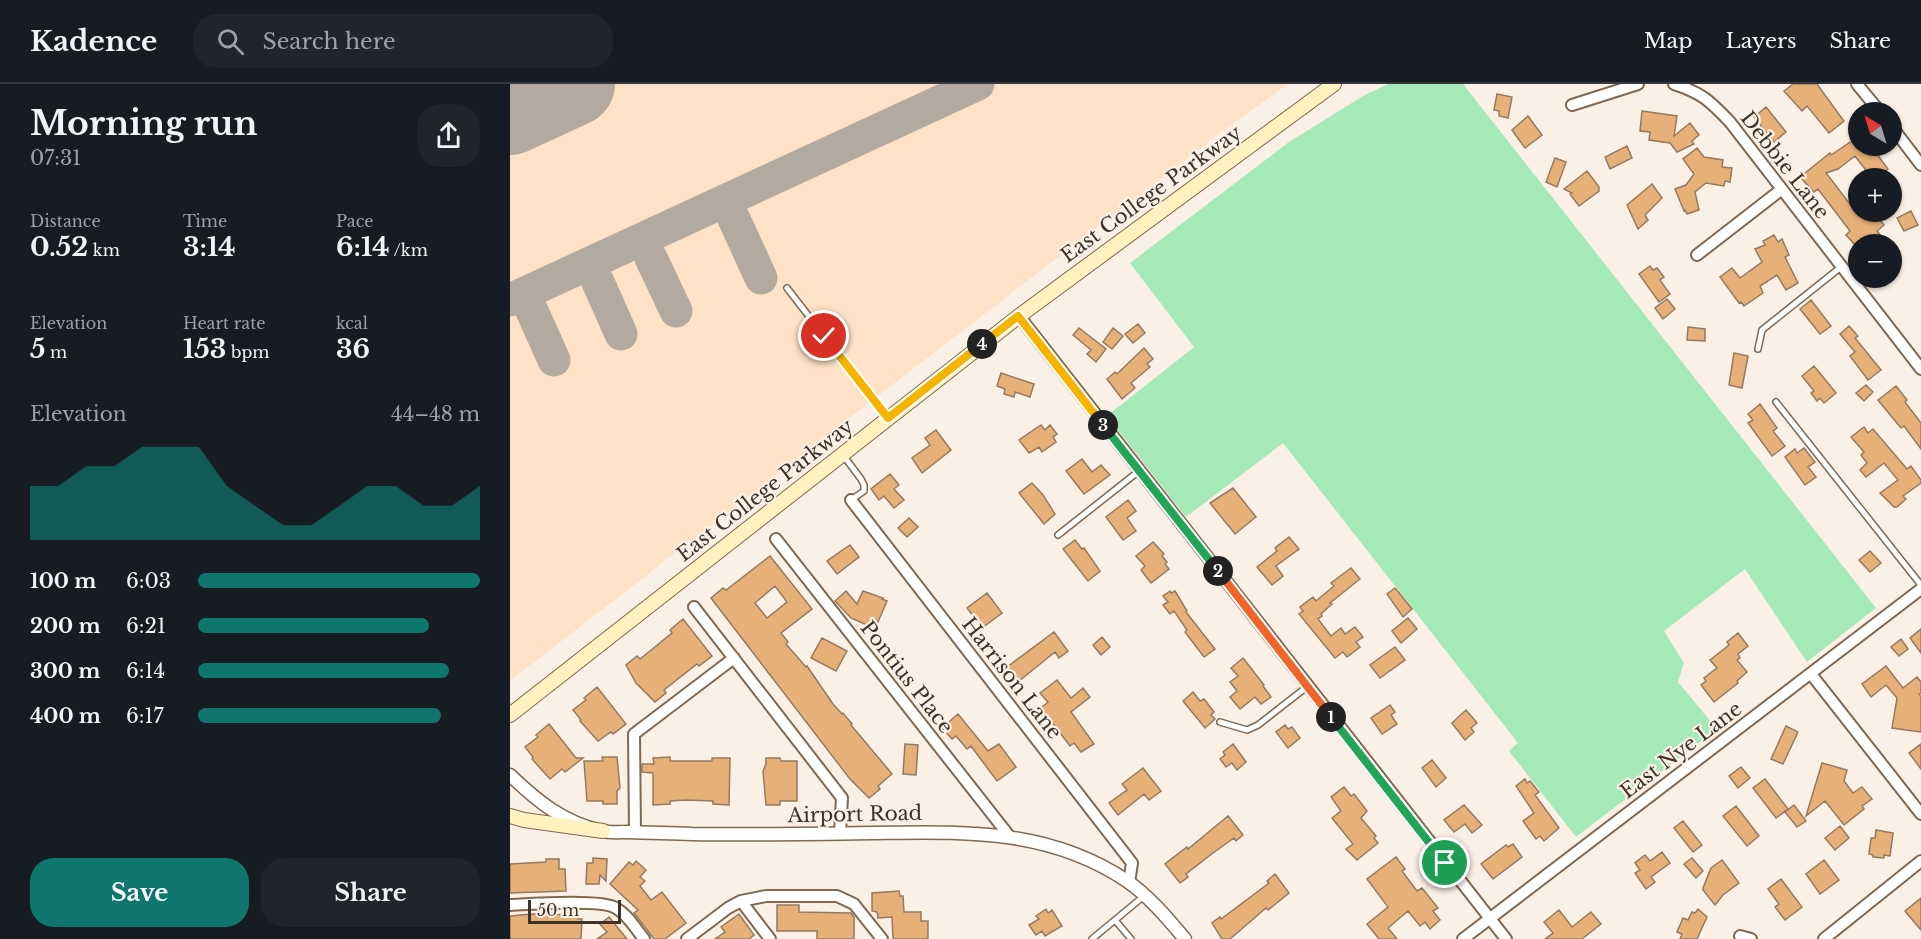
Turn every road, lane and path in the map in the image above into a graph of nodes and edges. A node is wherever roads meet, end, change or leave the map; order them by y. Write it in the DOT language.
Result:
graph roads {
  1 [pos="1334,84"];
  2 [pos="1638,84"];
  3 [pos="1674,84"];
  4 [pos="1857,84"];
  5 [pos="1872,102"];
  6 [pos="1572,105"];
  7 [pos="1902,141"];
  8 [pos="1921,165"];
  9 [pos="1782,189"];
  10 [pos="1697,255"];
  11 [pos="1841,267"];
  12 [pos="787,288"];
  13 [pos="1018,316"];
  14 [pos="1758,349"];
  15 [pos="1921,369"];
  16 [pos="1776,402"];
  17 [pos="888,418"];
  18 [pos="842,454"];
  19 [pos="1139,471"];
  20 [pos="851,500"];
  21 [pos="1058,535"];
  22 [pos="776,539"];
  23 [pos="1921,587"];
  24 [pos="694,607"];
  25 [pos="734,658"];
  26 [pos="1811,674"];
  27 [pos="1308,686"];
  28 [pos="510,716"];
  29 [pos="1220,722"];
  30 [pos="510,775"];
  31 [pos="1921,814"];
  32 [pos="510,816"];
  33 [pos="603,831"];
  34 [pos="634,832"];
  35 [pos="840,833"];
  36 [pos="1010,837"];
  37 [pos="1921,861"];
  38 [pos="1129,883"];
  39 [pos="1144,896"];
  40 [pos="741,901"];
  41 [pos="510,905"];
  42 [pos="1489,919"];
  43 [pos="1115,920"];
  44 [pos="1180,937"];
  45 [pos="644,939"];
  46 [pos="687,939"];
  47 [pos="770,939"];
  48 [pos="882,939"];
  49 [pos="1092,939"];
  50 [pos="1131,939"];
  51 [pos="1463,939"];
  52 [pos="1506,939"];
  53 [pos="1824,939"];
  1 -- 13 [label="main road, East College Parkway"];
  2 -- 6 [label="street"];
  3 -- 9 [label="street, Debbie Lane"];
  4 -- 5 [label="street"];
  7 -- 8 [label="street"];
  9 -- 10 [label="street"];
  9 -- 11 [label="street, Debbie Lane"];
  11 -- 14 [label="lane"];
  11 -- 15 [label="street, Debbie Lane"];
  12 -- 17 [label="lane"];
  13 -- 17 [label="main road, East College Parkway"];
  13 -- 19 [label="street"];
  16 -- 23 [label="lane"];
  17 -- 18 [label="main road, East College Parkway"];
  18 -- 20 [label="lane"];
  18 -- 28 [label="main road, East College Parkway"];
  19 -- 21 [label="lane"];
  19 -- 27 [label="street"];
  20 -- 38 [label="street, Harrison Lane"];
  22 -- 36 [label="street, Pontius Place"];
  23 -- 26 [label="street, East Nye Lane"];
  24 -- 25 [label="street"];
  25 -- 34 [label="street"];
  25 -- 35 [label="street"];
  26 -- 31 [label="street"];
  26 -- 42 [label="street, East Nye Lane"];
  27 -- 29 [label="lane"];
  27 -- 42 [label="street"];
  30 -- 33 [label="street, Airport Road"];
  32 -- 33 [label="main road"];
  33 -- 34 [label="street, Airport Road"];
  34 -- 35 [label="street, Airport Road"];
  35 -- 36 [label="street, Airport Road"];
  36 -- 38 [label="street, Airport Road"];
  37 -- 53 [label="street"];
  38 -- 39 [label="street, Airport Road"];
  39 -- 43 [label="lane"];
  39 -- 44 [label="street, Airport Road"];
  40 -- 46 [label="street"];
  40 -- 47 [label="street"];
  40 -- 48 [label="street"];
  41 -- 45 [label="street"];
  42 -- 51 [label="street, East Nye Lane"];
  42 -- 52 [label="street"];
  43 -- 49 [label="lane"];
  43 -- 50 [label="lane"];
}
